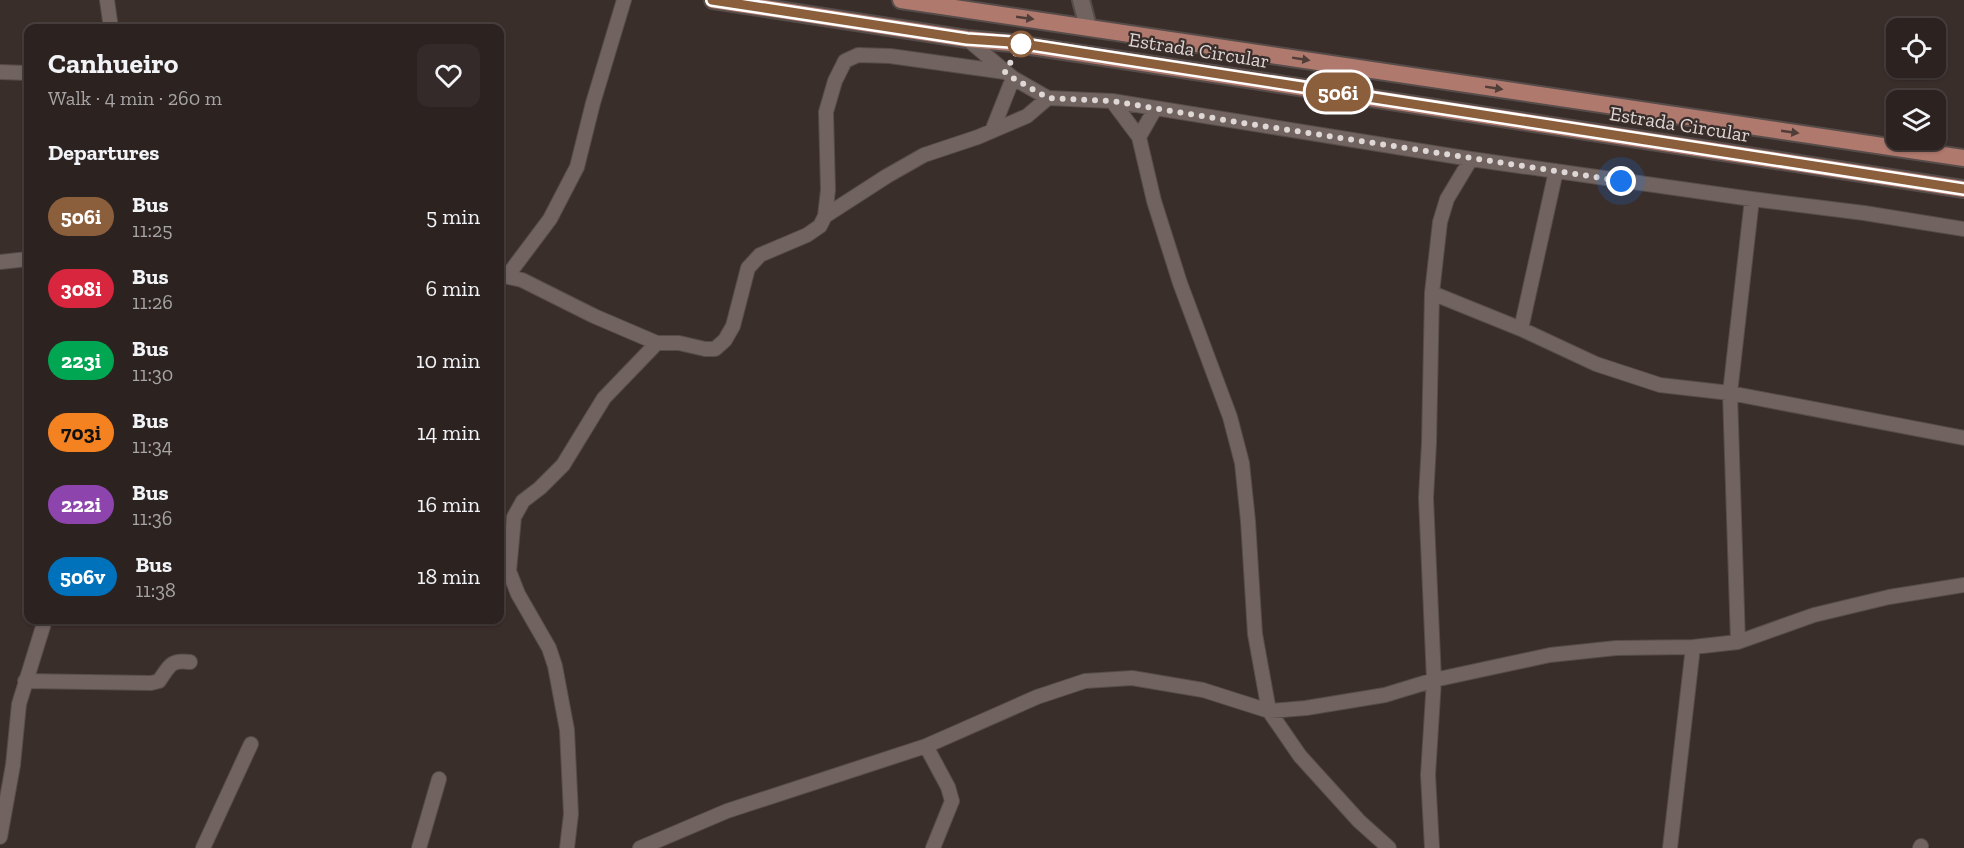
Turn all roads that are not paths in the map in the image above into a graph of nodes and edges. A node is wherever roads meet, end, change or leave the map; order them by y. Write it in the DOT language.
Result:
graph roads {
  1 [pos="107,0"];
  2 [pos="624,0"];
  3 [pos="713,0"];
  4 [pos="901,0"];
  5 [pos="1081,0"];
  6 [pos="110,24"];
  7 [pos="1088,27"];
  8 [pos="967,39"];
  9 [pos="0,72"];
  10 [pos="24,73"];
  11 [pos="1009,75"];
  12 [pos="1048,98"];
  13 [pos="1112,101"];
  14 [pos="1155,108"];
  15 [pos="992,131"];
  16 [pos="1139,137"];
  17 [pos="1964,158"];
  18 [pos="1471,159"];
  19 [pos="1556,171"];
  20 [pos="1964,189"];
  21 [pos="1752,200"];
  22 [pos="825,216"];
  23 [pos="1964,229"];
  24 [pos="24,259"];
  25 [pos="0,262"];
  26 [pos="504,275"];
  27 [pos="1432,293"];
  28 [pos="1521,329"];
  29 [pos="657,343"];
  30 [pos="1730,393"];
  31 [pos="1964,438"];
  32 [pos="1964,585"];
  33 [pos="44,624"];
  34 [pos="1738,642"];
  35 [pos="1693,647"];
  36 [pos="190,662"];
  37 [pos="1434,680"];
  38 [pos="25,681"];
  39 [pos="1269,711"];
  40 [pos="251,744"];
  41 [pos="926,746"];
  42 [pos="439,779"];
  43 [pos="0,837"];
  44 [pos="203,848"];
  45 [pos="419,848"];
  46 [pos="567,848"];
  47 [pos="640,848"];
  48 [pos="933,848"];
  49 [pos="1389,848"];
  50 [pos="1432,848"];
  51 [pos="1670,848"];
  1 -- 6 [label="street"];
  2 -- 26 [label="street"];
  3 -- 8 [label="main road, Estrada Circular"];
  4 -- 7 [label="main road, Estrada Circular, one-way"];
  5 -- 7 [label="street"];
  7 -- 17 [label="main road, Estrada Circular, one-way"];
  8 -- 11 [label="street"];
  8 -- 20 [label="main road, Estrada Circular"];
  9 -- 10 [label="street"];
  11 -- 12 [label="street"];
  11 -- 15 [label="street"];
  11 -- 22 [label="street"];
  12 -- 13 [label="street"];
  12 -- 15 [label="street"];
  13 -- 14 [label="street"];
  13 -- 16 [label="street"];
  14 -- 16 [label="street"];
  14 -- 18 [label="street"];
  15 -- 22 [label="street"];
  16 -- 39 [label="street"];
  18 -- 19 [label="street"];
  18 -- 27 [label="street"];
  19 -- 21 [label="street"];
  19 -- 28 [label="street"];
  21 -- 23 [label="street"];
  21 -- 30 [label="street"];
  22 -- 29 [label="street"];
  24 -- 25 [label="street"];
  26 -- 29 [label="street"];
  27 -- 28 [label="street"];
  27 -- 37 [label="street"];
  28 -- 30 [label="street"];
  29 -- 46 [label="street"];
  30 -- 31 [label="street"];
  30 -- 34 [label="street"];
  32 -- 34 [label="street"];
  33 -- 38 [label="street"];
  34 -- 35 [label="street"];
  35 -- 37 [label="street"];
  35 -- 51 [label="street"];
  36 -- 38 [label="street"];
  37 -- 39 [label="street"];
  37 -- 50 [label="street"];
  38 -- 43 [label="street"];
  39 -- 41 [label="street"];
  39 -- 49 [label="street"];
  40 -- 44 [label="street"];
  41 -- 47 [label="street"];
  41 -- 48 [label="street"];
  42 -- 45 [label="street"];
}
